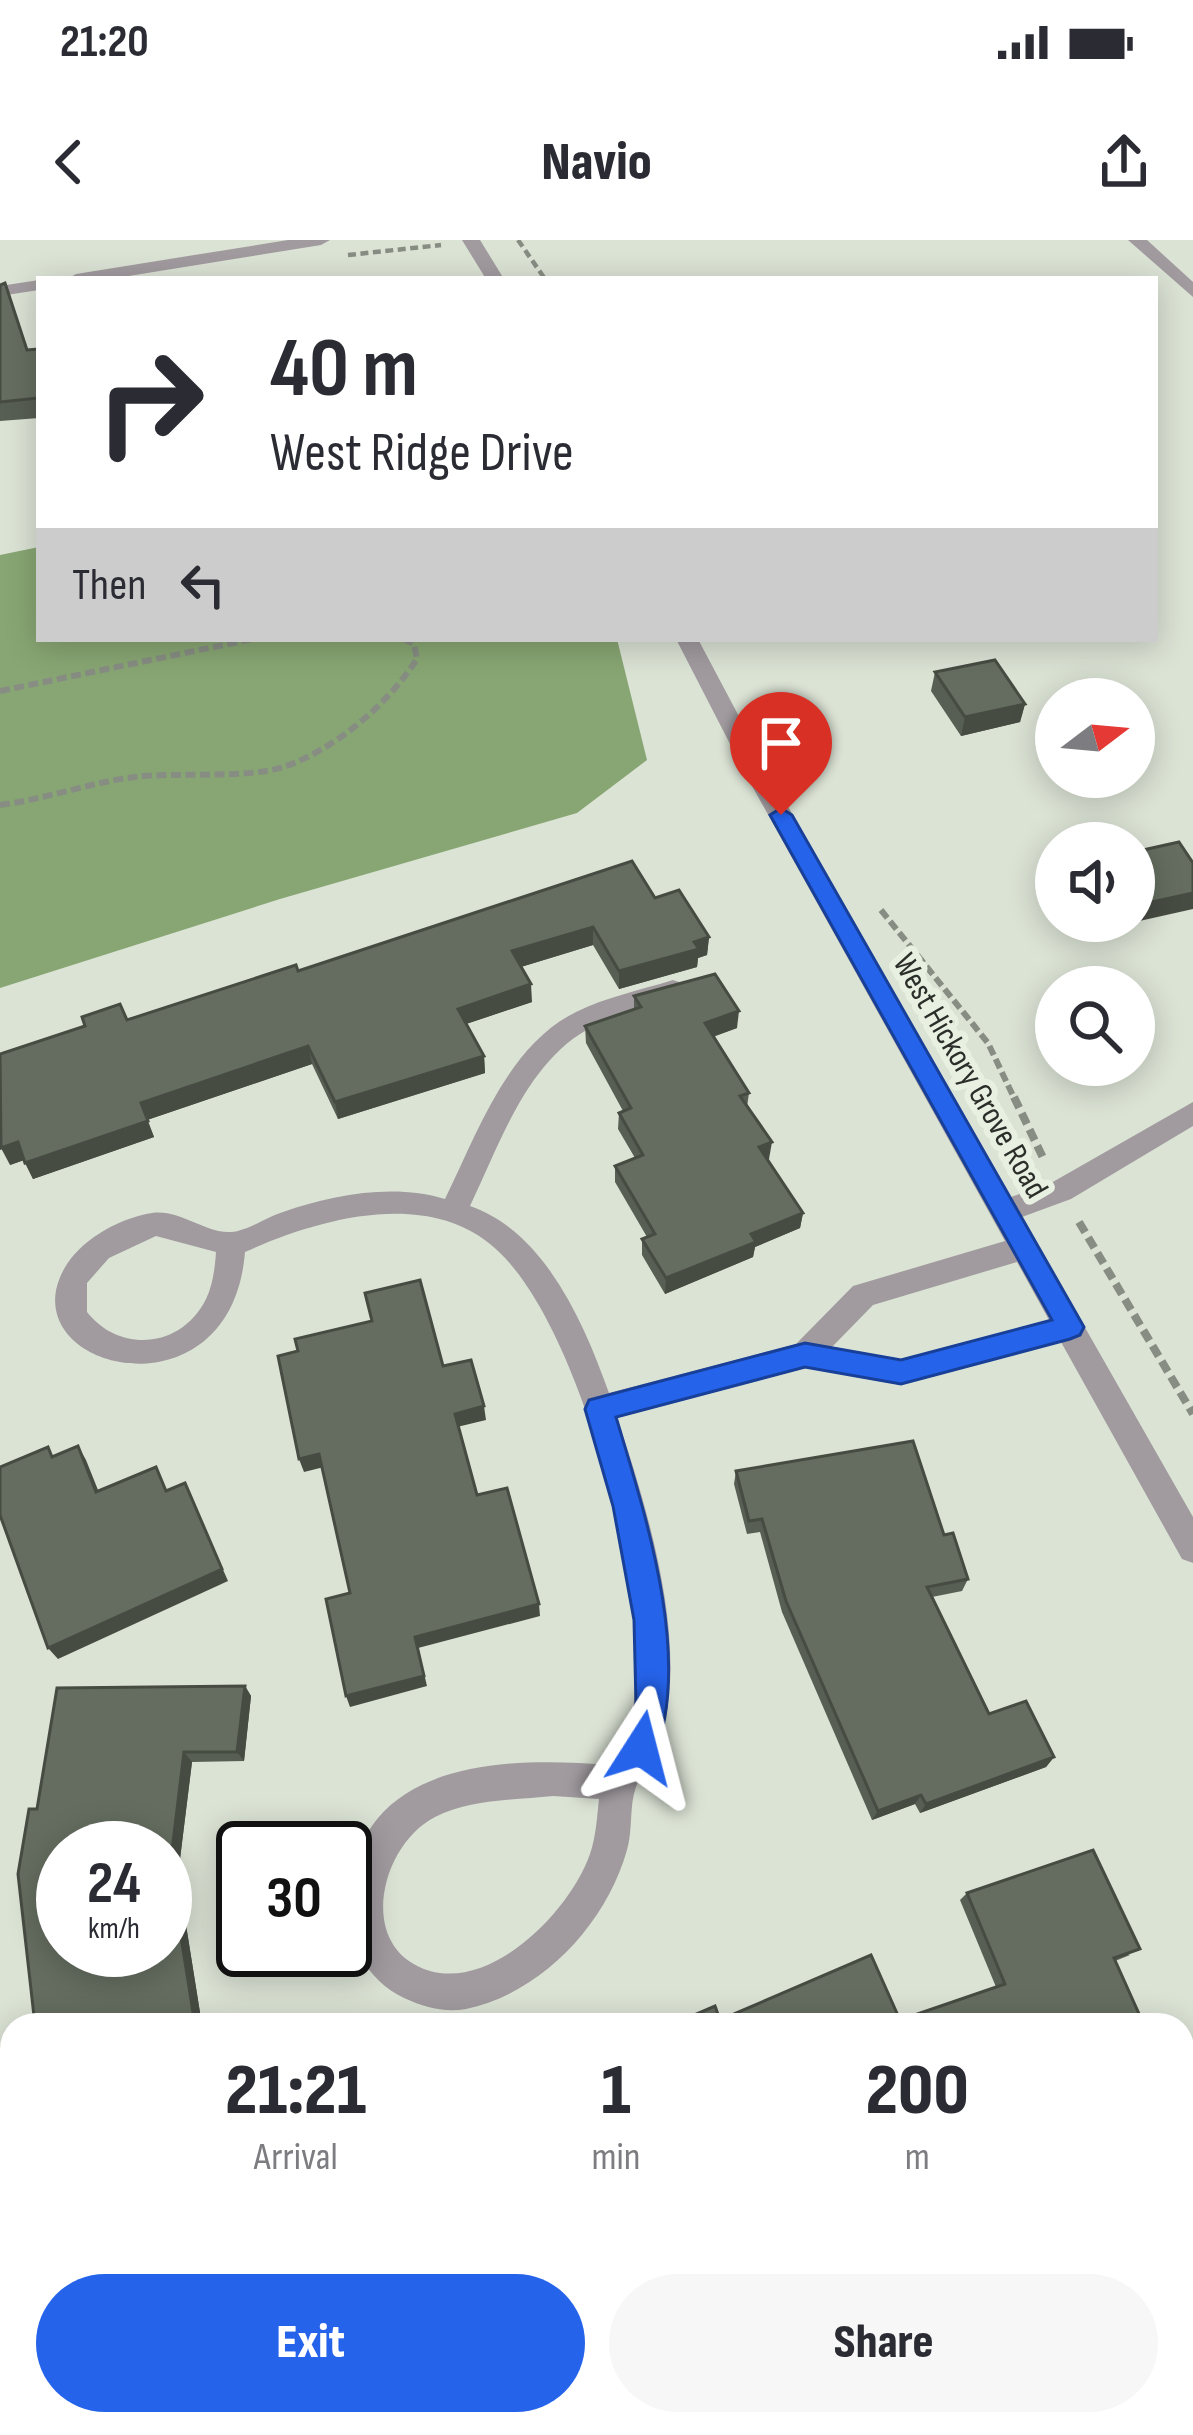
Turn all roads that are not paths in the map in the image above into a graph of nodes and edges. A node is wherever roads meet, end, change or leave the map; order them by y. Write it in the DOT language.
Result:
graph roads {
  1 [pos="321,240"];
  2 [pos="471,240"];
  3 [pos="1137,240"];
  4 [pos="95,276"];
  5 [pos="493,276"];
  6 [pos="36,285"];
  7 [pos="0,291"];
  8 [pos="1193,292"];
  9 [pos="689,642"];
  10 [pos="691,984"];
  11 [pos="1193,1113"];
  12 [pos="453,1211"];
  13 [pos="1006,1211"];
  14 [pos="231,1245"];
  15 [pos="1026,1247"];
  16 [pos="1070,1327"];
  17 [pos="805,1355"];
  18 [pos="599,1409"];
  19 [pos="1193,1548"];
  20 [pos="618,1783"];
  1 -- 4 [label="street"];
  2 -- 5 [label="street"];
  3 -- 8 [label="street"];
  6 -- 7 [label="street"];
  9 -- 13 [label="street, West Hickory Grove Road"];
  10 -- 12 [label="street"];
  11 -- 13 [label="street"];
  12 -- 14 [label="street"];
  12 -- 18 [label="street"];
  13 -- 15 [label="street, West Hickory Grove Road"];
  14 -- 14 [label="street"];
  15 -- 16 [label="street, West Hickory Grove Road"];
  15 -- 17 [label="street"];
  16 -- 17 [label="street"];
  16 -- 19 [label="street, West Hickory Grove Road"];
  17 -- 18 [label="street"];
  18 -- 20 [label="street"];
  20 -- 20 [label="street"];
}
